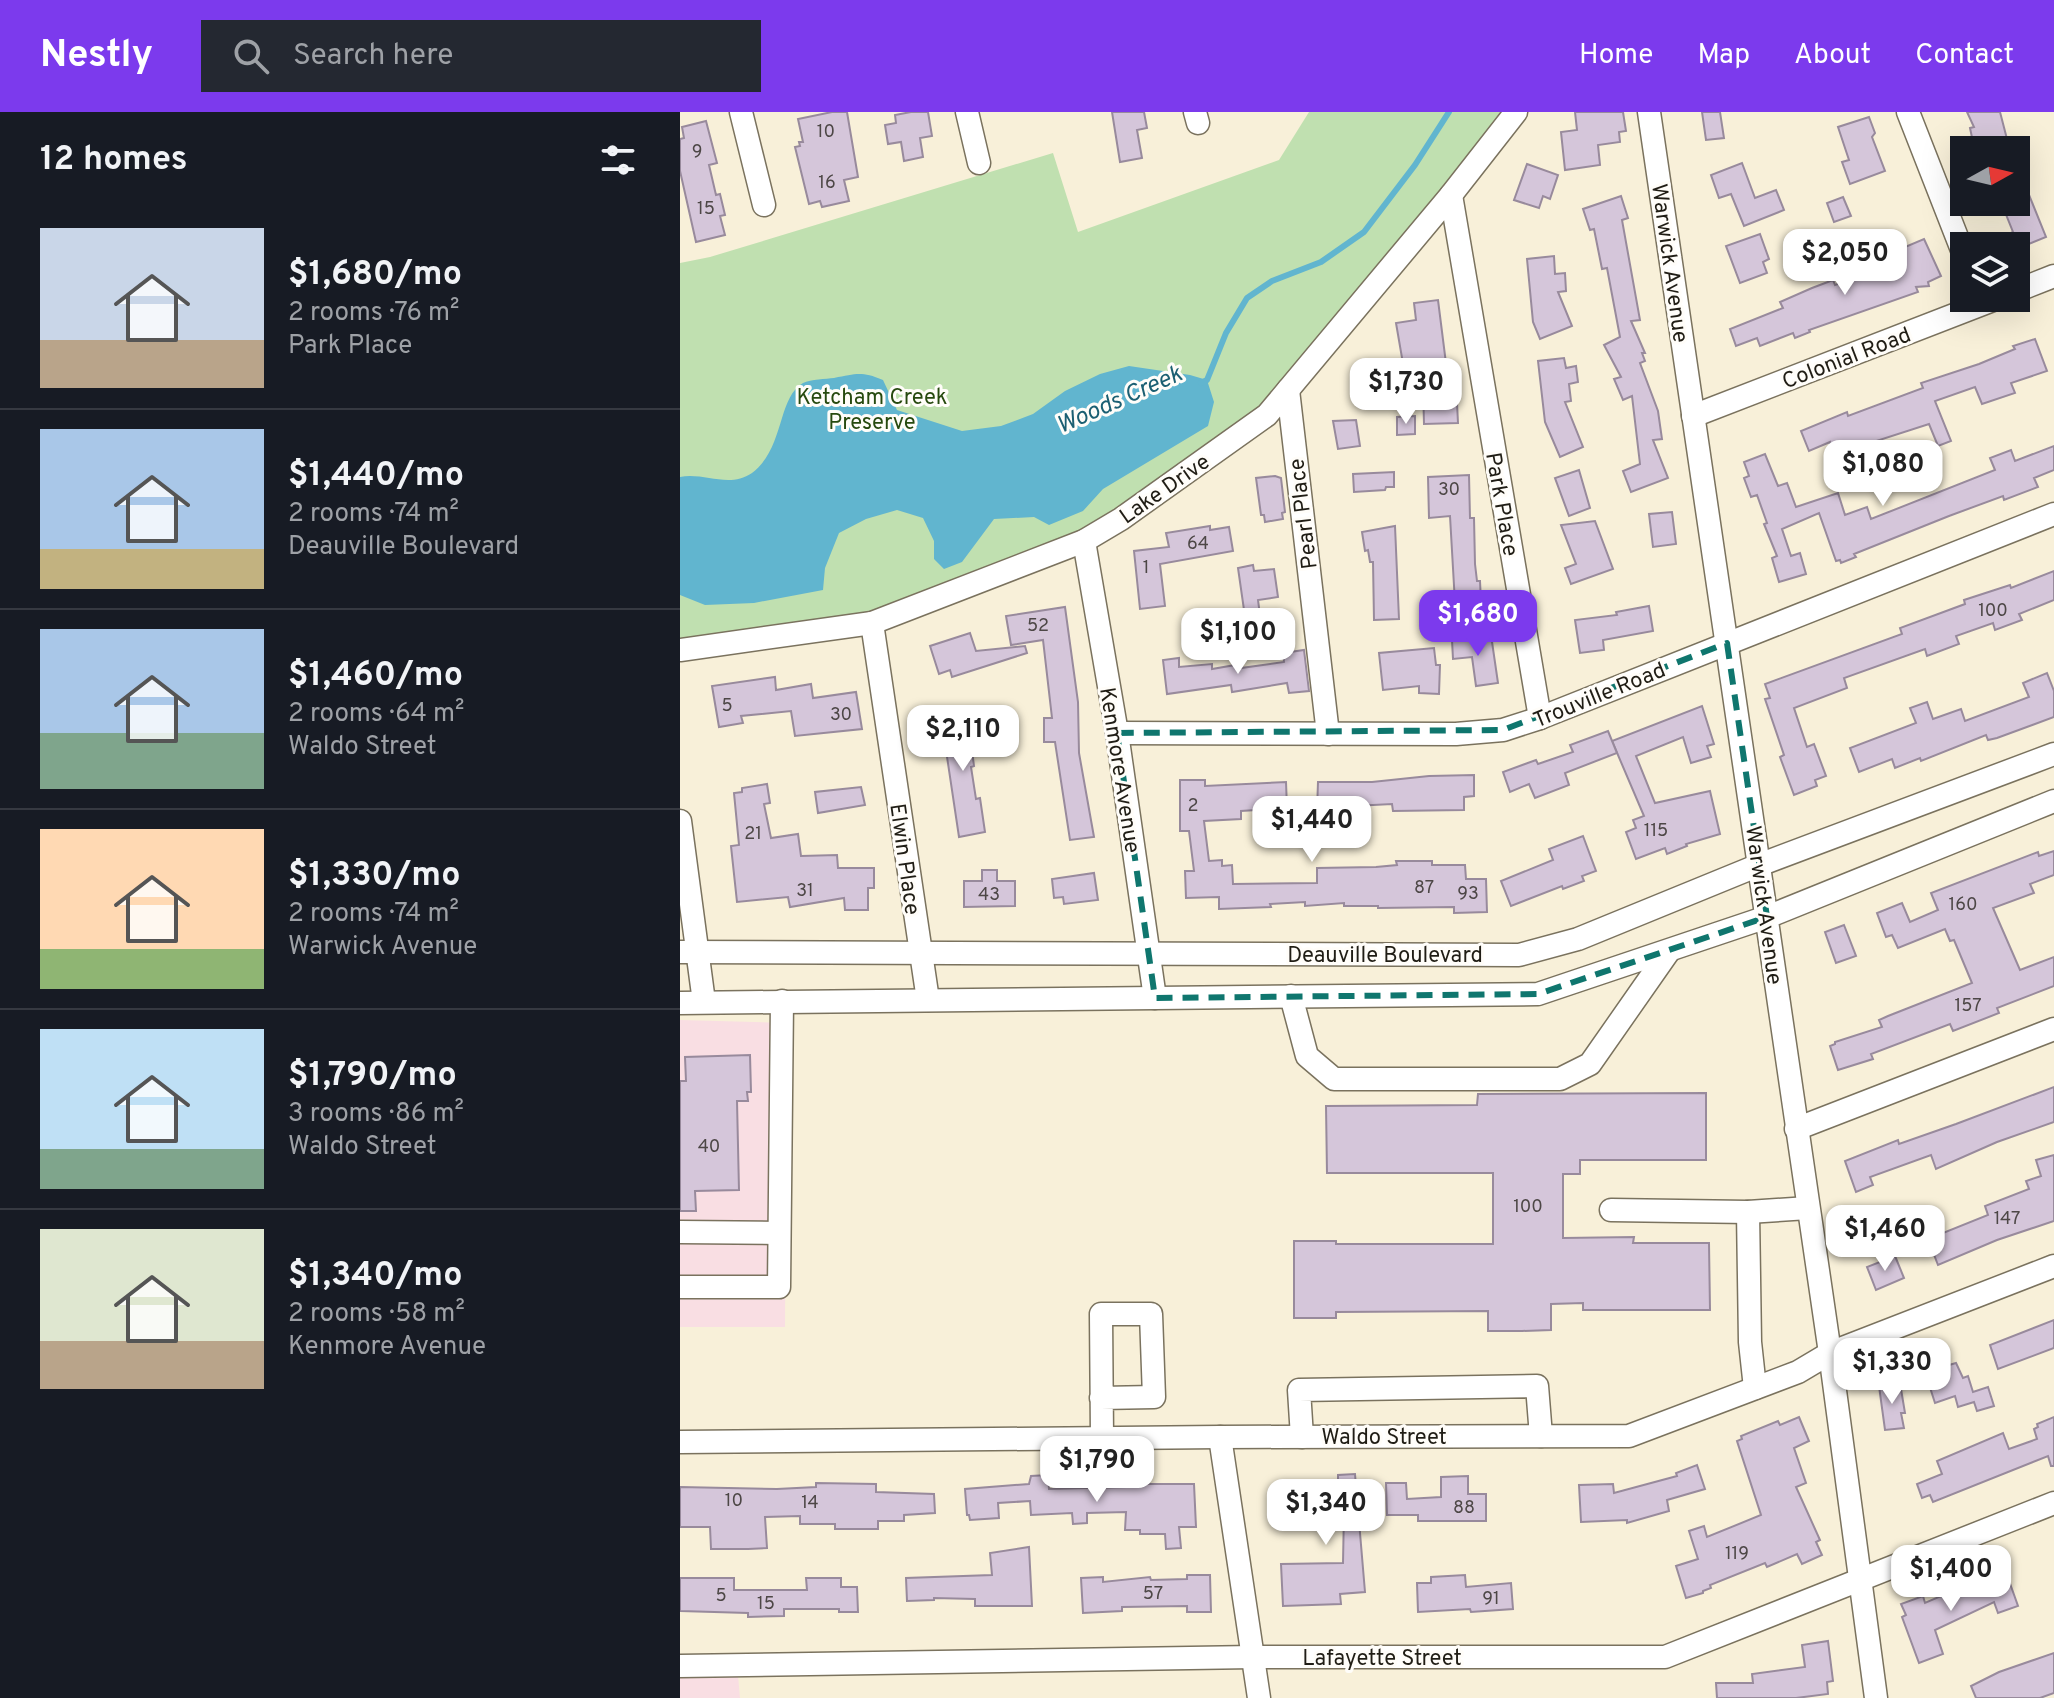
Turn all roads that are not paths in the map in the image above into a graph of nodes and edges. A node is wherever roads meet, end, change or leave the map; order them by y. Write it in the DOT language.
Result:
graph roads {
  1 [pos="741,112"];
  2 [pos="967,112"];
  3 [pos="1516,112"];
  4 [pos="1649,112"];
  5 [pos="1908,112"];
  6 [pos="979,163"];
  7 [pos="1451,195"];
  8 [pos="764,205"];
  9 [pos="1955,232"];
  10 [pos="2054,276"];
  11 [pos="2030,285"];
  12 [pos="1957,312"];
  13 [pos="1288,390"];
  14 [pos="1693,416"];
  15 [pos="2054,514"];
  16 [pos="1084,541"];
  17 [pos="872,623"];
  18 [pos="1727,643"];
  19 [pos="680,650"];
  20 [pos="1540,718"];
  21 [pos="1117,733"];
  22 [pos="1328,734"];
  23 [pos="2054,754"];
  24 [pos="2054,801"];
  25 [pos="680,821"];
  26 [pos="1759,865"];
  27 [pos="1767,917"];
  28 [pos="1669,951"];
  29 [pos="689,952"];
  30 [pos="919,954"];
  31 [pos="1149,954"];
  32 [pos="1291,996"];
  33 [pos="1155,998"];
  34 [pos="928,1000"];
  35 [pos="782,1001"];
  36 [pos="704,1002"];
  37 [pos="680,1003"];
  38 [pos="2054,1029"];
  39 [pos="1796,1129"];
  40 [pos="1808,1208"];
  41 [pos="1611,1210"];
  42 [pos="1748,1212"];
  43 [pos="680,1232"];
  44 [pos="779,1233"];
  45 [pos="2054,1266"];
  46 [pos="680,1287"];
  47 [pos="1830,1353"];
  48 [pos="1755,1388"];
  49 [pos="1101,1398"];
  50 [pos="1541,1436"];
  51 [pos="1220,1437"];
  52 [pos="1302,1437"];
  53 [pos="1102,1438"];
  54 [pos="680,1442"];
  55 [pos="2054,1503"];
  56 [pos="1861,1578"];
  57 [pos="1253,1657"];
  58 [pos="680,1666"];
  59 [pos="1259,1698"];
  60 [pos="1876,1698"];
  1 -- 8 [label="street"];
  2 -- 6 [label="street"];
  3 -- 7 [label="street, Lake Drive"];
  4 -- 14 [label="street, Warwick Avenue"];
  5 -- 9 [label="street"];
  7 -- 13 [label="street, Lake Drive"];
  7 -- 20 [label="street, Park Place"];
  10 -- 11 [label="street"];
  12 -- 14 [label="street, Colonial Road"];
  13 -- 16 [label="street, Lake Drive"];
  13 -- 22 [label="street, Pearl Place"];
  14 -- 18 [label="street, Warwick Avenue"];
  15 -- 18 [label="street, Trouville Road"];
  16 -- 17 [label="street, Lake Drive"];
  16 -- 21 [label="street, Kenmore Avenue"];
  17 -- 19 [label="street, Lake Drive"];
  17 -- 30 [label="street, Elwin Place"];
  18 -- 20 [label="street, Trouville Road"];
  18 -- 26 [label="street, Warwick Avenue"];
  20 -- 22 [label="street, Trouville Road"];
  21 -- 22 [label="street, Trouville Road"];
  21 -- 31 [label="street, Kenmore Avenue"];
  23 -- 26 [label="street, Deauville Boulevard"];
  24 -- 27 [label="street, Deauville Boulevard"];
  25 -- 29 [label="street"];
  26 -- 27 [label="street, Warwick Avenue"];
  26 -- 31 [label="street, Deauville Boulevard"];
  27 -- 28 [label="street, Deauville Boulevard"];
  27 -- 39 [label="street, Warwick Avenue"];
  28 -- 32 [label="street, Deauville Boulevard"];
  28 -- 32 [label="street"];
  29 -- 30 [label="street, Deauville Boulevard"];
  29 -- 36 [label="street"];
  30 -- 31 [label="street, Deauville Boulevard"];
  30 -- 34 [label="street, Elwin Place"];
  31 -- 33 [label="street, Kenmore Avenue"];
  32 -- 33 [label="street, Deauville Boulevard"];
  33 -- 34 [label="street, Deauville Boulevard"];
  34 -- 35 [label="street, Deauville Boulevard"];
  35 -- 36 [label="street, Deauville Boulevard"];
  35 -- 44 [label="street"];
  36 -- 37 [label="street, Deauville Boulevard"];
  38 -- 39 [label="street"];
  39 -- 40 [label="street, Warwick Avenue"];
  40 -- 42 [label="street"];
  40 -- 47 [label="street, Warwick Avenue"];
  41 -- 42 [label="street"];
  42 -- 48 [label="street"];
  43 -- 44 [label="street"];
  44 -- 46 [label="street"];
  45 -- 47 [label="street, Waldo Street"];
  47 -- 48 [label="street, Waldo Street"];
  47 -- 56 [label="street, Warwick Avenue"];
  48 -- 50 [label="street, Waldo Street"];
  49 -- 53 [label="street"];
  50 -- 52 [label="street, Waldo Street"];
  50 -- 52 [label="street"];
  51 -- 52 [label="street, Waldo Street"];
  51 -- 53 [label="street, Waldo Street"];
  51 -- 57 [label="street"];
  53 -- 54 [label="street, Waldo Street"];
  55 -- 56 [label="street, Lafayette Street"];
  56 -- 57 [label="street, Lafayette Street"];
  56 -- 60 [label="street, Warwick Avenue"];
  57 -- 58 [label="street, Lafayette Street"];
  57 -- 59 [label="street"];
}
